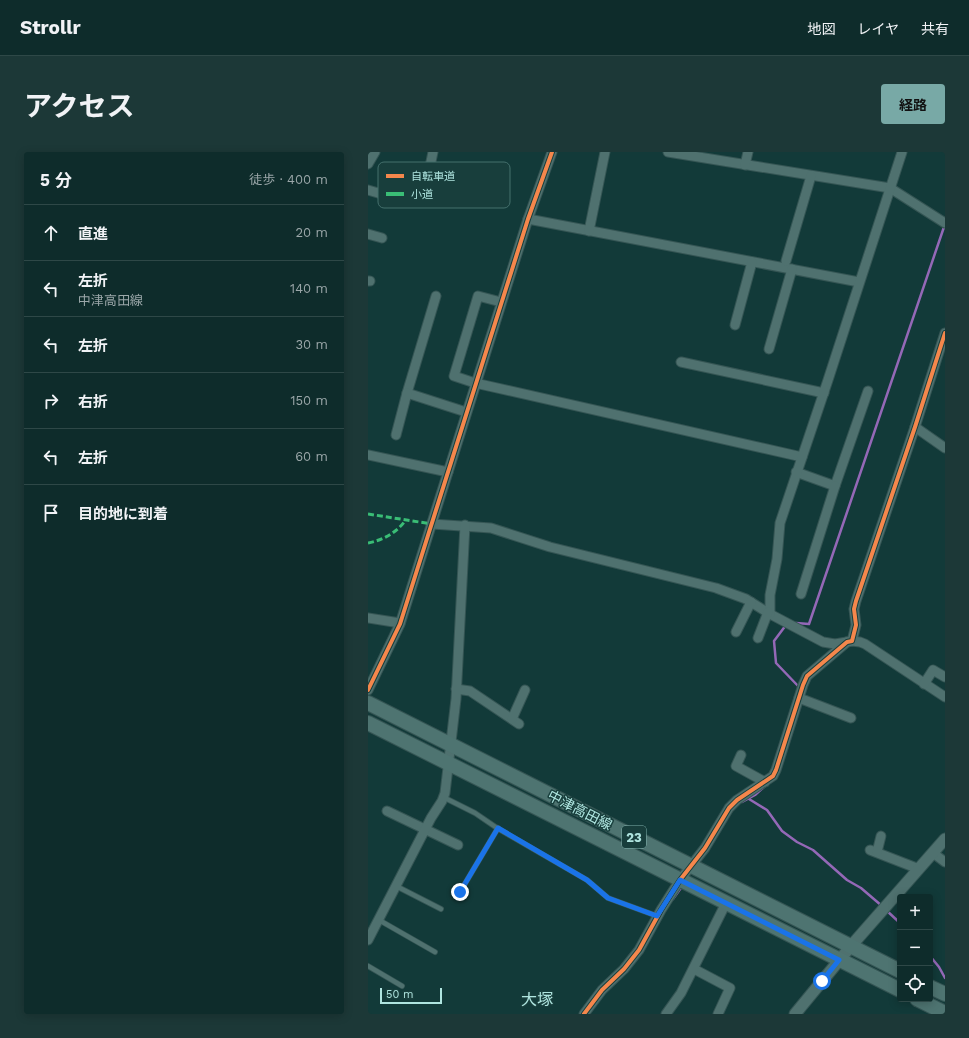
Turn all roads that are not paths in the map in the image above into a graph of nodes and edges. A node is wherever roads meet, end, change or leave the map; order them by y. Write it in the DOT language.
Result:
graph roads {
  1 [pos="375,152"];
  2 [pos="433,152"];
  3 [pos="552,152"];
  4 [pos="605,152"];
  5 [pos="668,152"];
  6 [pos="748,152"];
  7 [pos="902,152"];
  8 [pos="431,162"];
  9 [pos="368,164"];
  10 [pos="745,165"];
  11 [pos="811,176"];
  12 [pos="890,188"];
  13 [pos="368,190"];
  14 [pos="378,193"];
  15 [pos="528,219"];
  16 [pos="945,223"];
  17 [pos="589,231"];
  18 [pos="368,234"];
  19 [pos="382,238"];
  20 [pos="786,261"];
  21 [pos="752,262"];
  22 [pos="792,269"];
  23 [pos="859,282"];
  24 [pos="436,296"];
  25 [pos="501,302"];
  26 [pos="735,325"];
  27 [pos="945,333"];
  28 [pos="769,349"];
  29 [pos="681,362"];
  30 [pos="475,383"];
  31 [pos="868,391"];
  32 [pos="407,393"];
  33 [pos="824,393"];
  34 [pos="466,412"];
  35 [pos="915,427"];
  36 [pos="396,435"];
  37 [pos="945,448"];
  38 [pos="368,456"];
  39 [pos="802,457"];
  40 [pos="448,472"];
  41 [pos="796,472"];
  42 [pos="835,486"];
  43 [pos="432,524"];
  44 [pos="465,525"];
  45 [pos="801,594"];
  46 [pos="750,602"];
  47 [pos="769,613"];
  48 [pos="368,618"];
  49 [pos="400,623"];
  50 [pos="736,632"];
  51 [pos="758,638"];
  52 [pos="850,641"];
  53 [pos="823,642"];
  54 [pos="829,657"];
  55 [pos="945,677"];
  56 [pos="924,684"];
  57 [pos="456,689"];
  58 [pos="368,690"];
  59 [pos="525,690"];
  60 [pos="945,697"];
  61 [pos="799,698"];
  62 [pos="368,703"];
  63 [pos="851,718"];
  64 [pos="368,723"];
  65 [pos="451,745"];
  66 [pos="741,755"];
  67 [pos="449,764"];
  68 [pos="765,782"];
  69 [pos="443,797"];
  70 [pos="387,811"];
  71 [pos="498,828"];
  72 [pos="426,829"];
  73 [pos="881,836"];
  74 [pos="945,839"];
  75 [pos="458,845"];
  76 [pos="933,853"];
  77 [pos="945,862"];
  78 [pos="691,866"];
  79 [pos="919,869"];
  80 [pos="680,880"];
  81 [pos="396,886"];
  82 [pos="460,892"];
  83 [pos="726,903"];
  84 [pos="441,909"];
  85 [pos="657,916"];
  86 [pos="379,920"];
  87 [pos="368,940"];
  88 [pos="851,946"];
  89 [pos="435,952"];
  90 [pos="839,960"];
  91 [pos="368,966"];
  92 [pos="694,970"];
  93 [pos="897,970"];
  94 [pos="402,986"];
  95 [pos="933,988"];
  96 [pos="897,989"];
  97 [pos="945,994"];
  98 [pos="923,1002"];
  99 [pos="945,1013"];
  100 [pos="584,1014"];
  101 [pos="666,1014"];
  102 [pos="718,1014"];
  103 [pos="795,1014"];
  1 -- 9 [label="street"];
  2 -- 8 [label="street"];
  3 -- 15 [label="street"];
  4 -- 17 [label="street"];
  5 -- 10 [label="street"];
  6 -- 10 [label="street"];
  7 -- 12 [label="street"];
  10 -- 11 [label="street"];
  11 -- 12 [label="street"];
  11 -- 20 [label="street"];
  12 -- 16 [label="street"];
  12 -- 23 [label="street"];
  13 -- 14 [label="street"];
  15 -- 17 [label="street"];
  15 -- 25 [label="street"];
  17 -- 21 [label="street"];
  18 -- 19 [label="street"];
  21 -- 22 [label="street"];
  21 -- 26 [label="street"];
  22 -- 23 [label="street"];
  22 -- 28 [label="street"];
  23 -- 33 [label="street"];
  24 -- 32 [label="street"];
  25 -- 30 [label="street"];
  25 -- 30 [label="street"];
  27 -- 35 [label="street"];
  29 -- 33 [label="street"];
  30 -- 34 [label="street"];
  30 -- 39 [label="street"];
  31 -- 42 [label="street"];
  32 -- 34 [label="street"];
  32 -- 36 [label="street"];
  33 -- 39 [label="street"];
  34 -- 40 [label="street"];
  35 -- 37 [label="street"];
  35 -- 52 [label="street"];
  38 -- 40 [label="street"];
  39 -- 41 [label="street"];
  40 -- 43 [label="street"];
  41 -- 42 [label="street"];
  41 -- 47 [label="street"];
  42 -- 45 [label="street"];
  43 -- 44 [label="street"];
  43 -- 49 [label="street"];
  44 -- 46 [label="street"];
  44 -- 57 [label="street"];
  46 -- 47 [label="street"];
  46 -- 50 [label="street"];
  47 -- 51 [label="street"];
  47 -- 53 [label="street"];
  48 -- 49 [label="street"];
  49 -- 58 [label="street"];
  52 -- 53 [label="street"];
  52 -- 54 [label="street"];
  52 -- 56 [label="street"];
  53 -- 54 [label="street"];
  54 -- 61 [label="street"];
  55 -- 56 [label="street"];
  56 -- 60 [label="street"];
  57 -- 59 [label="street"];
  57 -- 65 [label="street"];
  61 -- 63 [label="street"];
  61 -- 68 [label="street"];
  62 -- 65 [label="main road, 中津高田線 / 23"];
  64 -- 67 [label="main road, 中津高田線 / 23"];
  65 -- 67 [label="street"];
  65 -- 78 [label="main road, 中津高田線 / 23"];
  66 -- 68 [label="street"];
  67 -- 69 [label="street"];
  67 -- 80 [label="main road, 中津高田線 / 23"];
  68 -- 78 [label="street"];
  69 -- 71 [label="lane"];
  69 -- 72 [label="street"];
  70 -- 72 [label="street"];
  71 -- 82 [label="lane"];
  71 -- 85 [label="lane"];
  72 -- 75 [label="street"];
  72 -- 81 [label="street"];
  73 -- 79 [label="street"];
  74 -- 76 [label="street"];
  76 -- 77 [label="street"];
  76 -- 79 [label="street"];
  78 -- 80 [label="street"];
  78 -- 88 [label="main road, 中津高田線 / 23"];
  79 -- 88 [label="street"];
  80 -- 83 [label="main road, 中津高田線 / 23"];
  80 -- 85 [label="street"];
  81 -- 84 [label="lane"];
  81 -- 86 [label="street"];
  83 -- 90 [label="main road, 中津高田線 / 23"];
  83 -- 92 [label="street"];
  85 -- 100 [label="street"];
  86 -- 87 [label="street"];
  86 -- 89 [label="lane"];
  88 -- 90 [label="street"];
  88 -- 93 [label="main road, 中津高田線 / 23"];
  90 -- 96 [label="main road, 中津高田線 / 23"];
  90 -- 103 [label="street"];
  91 -- 94 [label="lane"];
  92 -- 101 [label="street"];
  92 -- 102 [label="street"];
  95 -- 97 [label="main road"];
  98 -- 99 [label="main road"];
}
